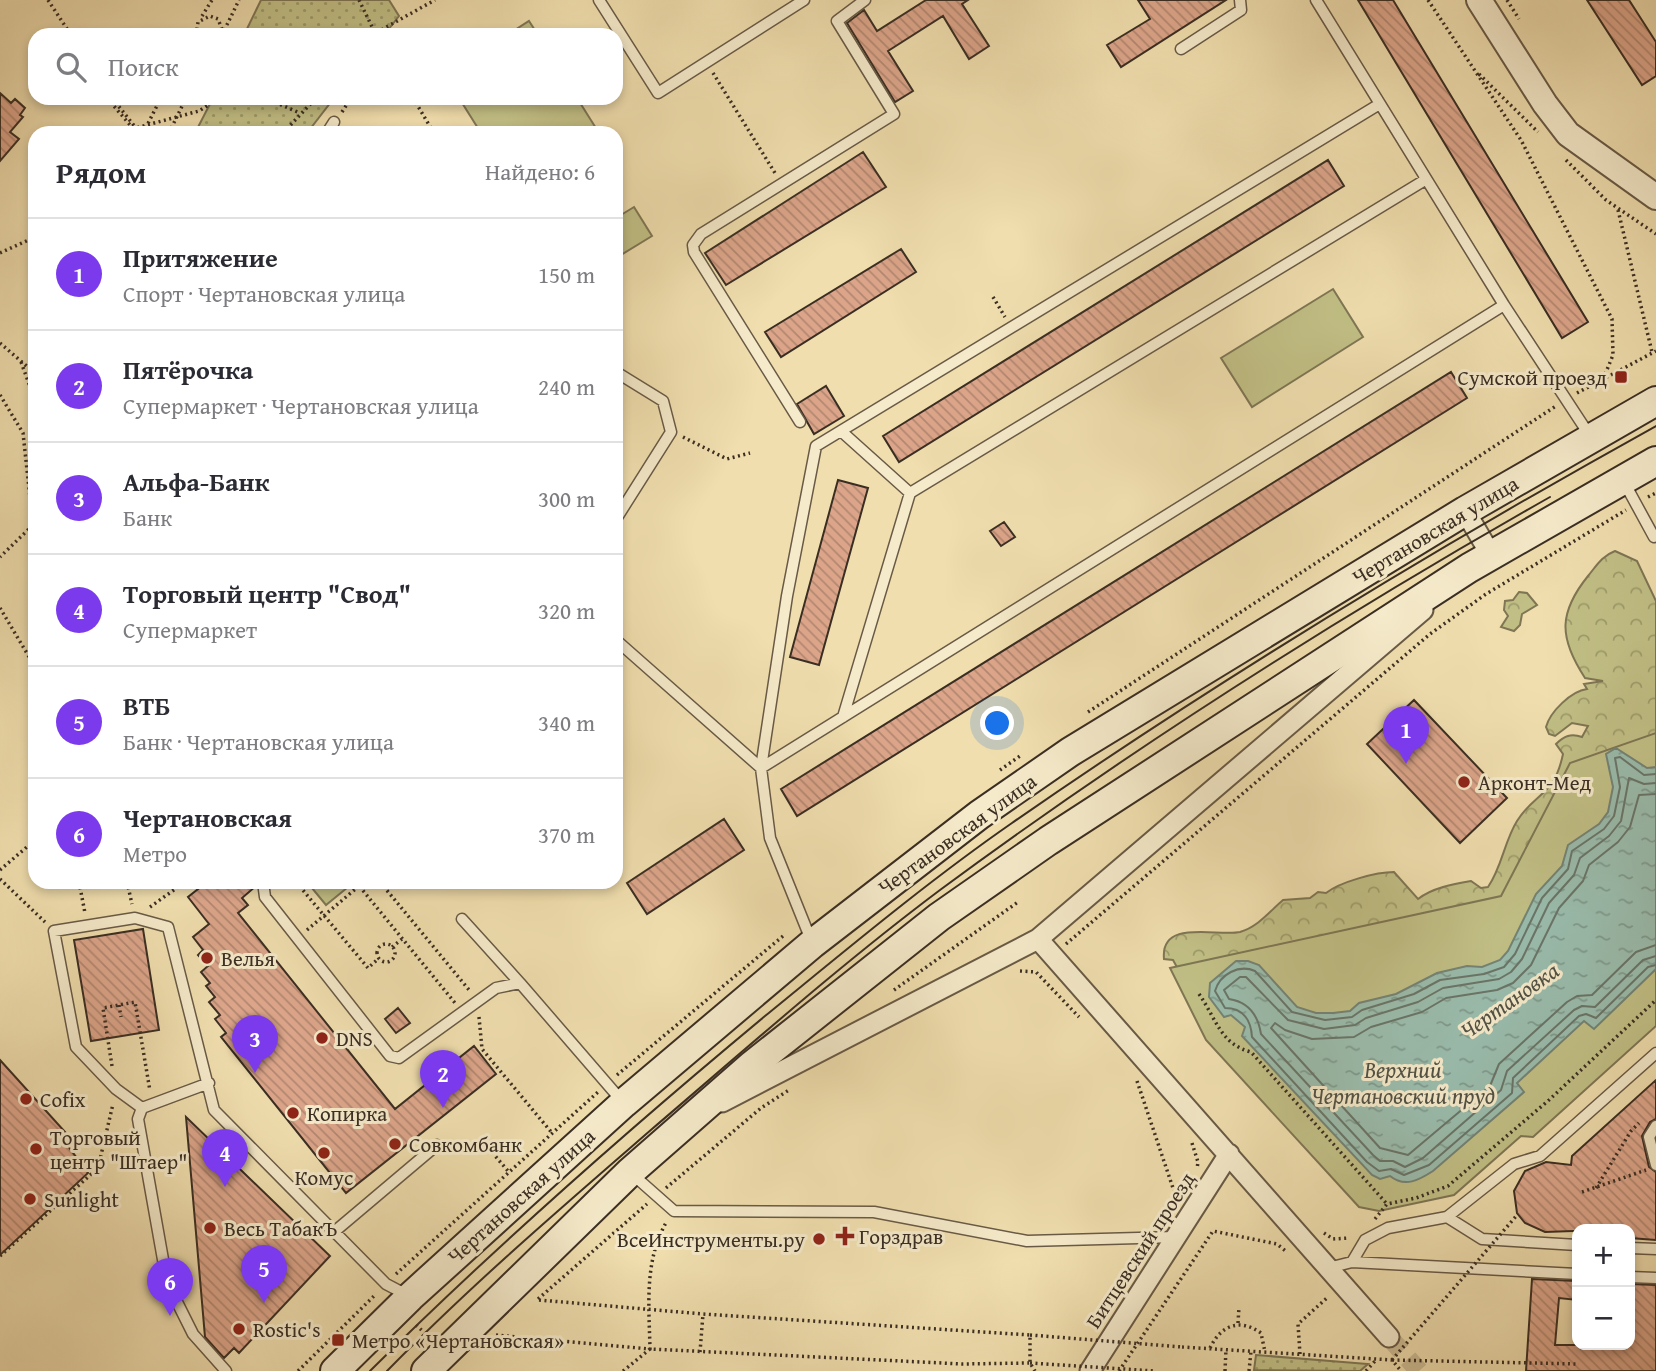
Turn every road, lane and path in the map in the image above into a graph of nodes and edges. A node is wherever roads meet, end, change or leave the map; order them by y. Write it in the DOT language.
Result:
graph roads {
  1 [pos="48,0"];
  2 [pos="212,0"];
  3 [pos="239,0"];
  4 [pos="359,0"];
  5 [pos="435,0"];
  6 [pos="599,0"];
  7 [pos="804,0"];
  8 [pos="865,0"];
  9 [pos="1240,0"];
  10 [pos="1316,0"];
  11 [pos="1428,0"];
  12 [pos="1479,0"];
  13 [pos="1507,0"];
  14 [pos="201,18"];
  15 [pos="1521,23"];
  16 [pos="66,28"];
  17 [pos="196,28"];
  18 [pos="221,28"];
  19 [pos="225,28"];
  20 [pos="371,28"];
  21 [pos="385,28"];
  22 [pos="617,28"];
  23 [pos="623,38"];
  24 [pos="1181,49"];
  25 [pos="706,62"];
  26 [pos="1378,104"];
  27 [pos="115,105"];
  28 [pos="157,105"];
  29 [pos="182,105"];
  30 [pos="208,105"];
  31 [pos="281,105"];
  32 [pos="309,105"];
  33 [pos="417,105"];
  34 [pos="300,113"];
  35 [pos="175,118"];
  36 [pos="334,122"];
  37 [pos="147,125"];
  38 [pos="132,126"];
  39 [pos="172,126"];
  40 [pos="289,126"];
  41 [pos="331,126"];
  42 [pos="430,126"];
  43 [pos="1621,174"];
  44 [pos="1425,180"];
  45 [pos="781,184"];
  46 [pos="1656,197"];
  47 [pos="1606,200"];
  48 [pos="1656,206"];
  49 [pos="1617,208"];
  50 [pos="1656,234"];
  51 [pos="28,240"];
  52 [pos="0,253"];
  53 [pos="993,297"];
  54 [pos="1504,306"];
  55 [pos="1011,328"];
  56 [pos="0,343"];
  57 [pos="1652,353"];
  58 [pos="21,360"];
  59 [pos="28,367"];
  60 [pos="623,376"];
  61 [pos="1604,377"];
  62 [pos="28,380"];
  63 [pos="0,395"];
  64 [pos="1656,401"];
  65 [pos="800,422"];
  66 [pos="841,431"];
  67 [pos="671,432"];
  68 [pos="1590,436"];
  69 [pos="750,453"];
  70 [pos="1656,461"];
  71 [pos="28,479"];
  72 [pos="1623,479"];
  73 [pos="909,493"];
  74 [pos="1656,493"];
  75 [pos="1636,504"];
  76 [pos="623,508"];
  77 [pos="1465,512"];
  78 [pos="28,530"];
  79 [pos="1654,537"];
  80 [pos="0,557"];
  81 [pos="1480,561"];
  82 [pos="0,608"];
  83 [pos="2,615"];
  84 [pos="623,646"];
  85 [pos="28,655"];
  86 [pos="843,718"];
  87 [pos="761,768"];
  88 [pos="28,846"];
  89 [pos="0,870"];
  90 [pos="0,879"];
  91 [pos="80,889"];
  92 [pos="129,889"];
  93 [pos="175,889"];
  94 [pos="264,889"];
  95 [pos="302,889"];
  96 [pos="353,889"];
  97 [pos="362,889"];
  98 [pos="386,889"];
  99 [pos="1018,902"];
  100 [pos="324,916"];
  101 [pos="135,918"];
  102 [pos="462,919"];
  103 [pos="87,926"];
  104 [pos="54,931"];
  105 [pos="972,935"];
  106 [pos="297,939"];
  107 [pos="402,939"];
  108 [pos="1038,939"];
  109 [pos="964,941"];
  110 [pos="812,944"];
  111 [pos="959,945"];
  112 [pos="392,947"];
  113 [pos="1053,956"];
  114 [pos="378,959"];
  115 [pos="1037,972"];
  116 [pos="1008,976"];
  117 [pos="520,983"];
  118 [pos="1199,994"];
  119 [pos="1656,1000"];
  120 [pos="478,1001"];
  121 [pos="119,1005"];
  122 [pos="1651,1005"];
  123 [pos="1656,1011"];
  124 [pos="463,1012"];
  125 [pos="121,1017"];
  126 [pos="1081,1019"];
  127 [pos="1656,1053"];
  128 [pos="209,1083"];
  129 [pos="793,1088"];
  130 [pos="116,1089"];
  131 [pos="1150,1092"];
  132 [pos="624,1103"];
  133 [pos="147,1106"];
  134 [pos="696,1115"];
  135 [pos="1656,1126"];
  136 [pos="1631,1131"];
  137 [pos="552,1133"];
  138 [pos="1190,1137"];
  139 [pos="436,1144"];
  140 [pos="485,1144"];
  141 [pos="1229,1154"];
  142 [pos="1656,1166"];
  143 [pos="509,1171"];
  144 [pos="630,1172"];
  145 [pos="1195,1180"];
  146 [pos="1596,1188"];
  147 [pos="1582,1192"];
  148 [pos="656,1197"];
  149 [pos="1185,1197"];
  150 [pos="1387,1204"];
  151 [pos="674,1210"];
  152 [pos="1518,1214"];
  153 [pos="1447,1217"];
  154 [pos="1317,1227"];
  155 [pos="334,1232"];
  156 [pos="1176,1237"];
  157 [pos="1362,1240"];
  158 [pos="1572,1245"];
  159 [pos="1635,1248"];
  160 [pos="1656,1249"];
  161 [pos="0,1256"];
  162 [pos="1293,1259"];
  163 [pos="1352,1262"];
  164 [pos="1328,1268"];
  165 [pos="1572,1274"];
  166 [pos="1635,1277"];
  167 [pos="1656,1278"];
  168 [pos="1319,1287"];
  169 [pos="1328,1297"];
  170 [pos="1336,1306"];
  171 [pos="414,1307"];
  172 [pos="1239,1307"];
  173 [pos="649,1308"];
  174 [pos="703,1314"];
  175 [pos="1238,1323"];
  176 [pos="494,1335"];
  177 [pos="1030,1335"];
  178 [pos="1389,1337"];
  179 [pos="1210,1348"];
  180 [pos="650,1349"];
  181 [pos="1226,1349"];
  182 [pos="1251,1351"];
  183 [pos="701,1352"];
  184 [pos="1265,1352"];
  185 [pos="1300,1354"];
  186 [pos="424,1358"];
  187 [pos="1377,1359"];
  188 [pos="1392,1360"];
  189 [pos="1030,1363"];
  190 [pos="963,1364"];
  191 [pos="1579,1364"];
  192 [pos="226,1371"];
  193 [pos="298,1371"];
  194 [pos="304,1371"];
  195 [pos="335,1371"];
  196 [pos="623,1371"];
  197 [pos="962,1371"];
  198 [pos="1035,1371"];
  199 [pos="1090,1371"];
  200 [pos="1119,1371"];
  201 [pos="1155,1371"];
  202 [pos="1224,1371"];
  203 [pos="1249,1371"];
  204 [pos="1366,1371"];
  205 [pos="1401,1371"];
  1 -- 16 [label="path"];
  2 -- 14 [label="path"];
  3 -- 19 [label="path"];
  4 -- 20 [label="path"];
  5 -- 21 [label="path"];
  6 -- 22 [label="lane"];
  7 -- 25 [label="lane"];
  8 -- 45 [label="lane"];
  9 -- 24 [label="lane"];
  10 -- 26 [label="lane"];
  11 -- 61 [label="path"];
  12 -- 43 [label="street"];
  13 -- 15 [label="path"];
  14 -- 17 [label="path"];
  14 -- 18 [label="path"];
  23 -- 25 [label="lane"];
  25 -- 45 [label="path"];
  26 -- 44 [label="lane"];
  26 -- 55 [label="lane"];
  27 -- 38 [label="path"];
  28 -- 37 [label="path"];
  29 -- 35 [label="path"];
  30 -- 35 [label="path"];
  31 -- 34 [label="path"];
  32 -- 34 [label="path"];
  33 -- 42 [label="path"];
  34 -- 40 [label="path"];
  35 -- 37 [label="path"];
  35 -- 39 [label="path"];
  36 -- 41 [label="lane"];
  43 -- 46 [label="street"];
  43 -- 48 [label="street"];
  44 -- 54 [label="lane"];
  44 -- 73 [label="lane"];
  45 -- 65 [label="lane"];
  47 -- 49 [label="path"];
  49 -- 50 [label="path"];
  49 -- 57 [label="path"];
  51 -- 52 [label="path"];
  53 -- 55 [label="path"];
  54 -- 68 [label="lane"];
  54 -- 86 [label="lane"];
  55 -- 66 [label="lane"];
  56 -- 58 [label="path"];
  58 -- 59 [label="path"];
  58 -- 62 [label="path"];
  60 -- 67 [label="lane"];
  63 -- 71 [label="path"];
  64 -- 68 [label="main road, Чертановская улица"];
  66 -- 73 [label="lane"];
  66 -- 87 [label="lane"];
  67 -- 69 [label="path"];
  67 -- 76 [label="lane"];
  68 -- 77 [label="main road, Чертановская улица"];
  70 -- 72 [label="main road"];
  72 -- 75 [label="lane"];
  72 -- 81 [label="main road"];
  73 -- 86 [label="lane"];
  74 -- 75 [label="path"];
  75 -- 79 [label="lane"];
  75 -- 113 [label="path"];
  77 -- 81 [label="street"];
  77 -- 110 [label="main road, Чертановская улица"];
  78 -- 80 [label="path"];
  81 -- 108 [label="street"];
  81 -- 134 [label="main road"];
  82 -- 83 [label="path"];
  83 -- 85 [label="path"];
  84 -- 87 [label="lane"];
  86 -- 87 [label="lane"];
  87 -- 110 [label="lane"];
  88 -- 89 [label="path"];
  90 -- 104 [label="path"];
  91 -- 103 [label="path"];
  92 -- 101 [label="path"];
  93 -- 101 [label="path"];
  94 -- 106 [label="lane"];
  95 -- 100 [label="path"];
  96 -- 100 [label="path"];
  97 -- 107 [label="path"];
  98 -- 120 [label="path"];
  99 -- 105 [label="path"];
  100 -- 106 [label="path"];
  100 -- 114 [label="path"];
  101 -- 103 [label="lane"];
  101 -- 128 [label="lane"];
  102 -- 117 [label="lane"];
  103 -- 104 [label="lane"];
  104 -- 130 [label="lane"];
  105 -- 109 [label="path"];
  105 -- 111 [label="path"];
  106 -- 124 [label="lane"];
  107 -- 112 [label="path"];
  107 -- 124 [label="path"];
  108 -- 113 [label="street"];
  108 -- 134 [label="street"];
  110 -- 132 [label="main road, Чертановская улица"];
  112 -- 114 [label="path"];
  112 -- 114 [label="path"];
  113 -- 115 [label="path"];
  113 -- 141 [label="street"];
  115 -- 116 [label="path"];
  115 -- 126 [label="path"];
  117 -- 120 [label="lane"];
  117 -- 132 [label="lane"];
  118 -- 150 [label="path"];
  119 -- 122 [label="path"];
  120 -- 124 [label="lane"];
  120 -- 137 [label="path"];
  121 -- 125 [label="path"];
  121 -- 130 [label="path"];
  121 -- 133 [label="path"];
  122 -- 123 [label="path"];
  122 -- 150 [label="path"];
  127 -- 153 [label="lane"];
  128 -- 133 [label="lane"];
  128 -- 155 [label="lane"];
  129 -- 148 [label="path"];
  130 -- 133 [label="lane"];
  130 -- 161 [label="path"];
  131 -- 149 [label="path"];
  132 -- 171 [label="main road, Чертановская улица"];
  133 -- 192 [label="lane"];
  134 -- 144 [label="main road"];
  135 -- 142 [label="lane"];
  136 -- 146 [label="path"];
  138 -- 145 [label="path"];
  139 -- 155 [label="lane"];
  140 -- 143 [label="path"];
  141 -- 156 [label="street, Битцевский проезд"];
  141 -- 164 [label="street"];
  142 -- 146 [label="path"];
  144 -- 148 [label="lane"];
  144 -- 186 [label="main road"];
  146 -- 147 [label="path"];
  148 -- 151 [label="lane"];
  148 -- 173 [label="path"];
  150 -- 157 [label="path"];
  151 -- 156 [label="lane"];
  151 -- 173 [label="path"];
  152 -- 188 [label="path, bridge"];
  153 -- 157 [label="lane"];
  153 -- 158 [label="lane"];
  154 -- 157 [label="path"];
  155 -- 171 [label="lane"];
  156 -- 199 [label="street, Битцевский проезд"];
  157 -- 163 [label="lane"];
  159 -- 160 [label="lane"];
  162 -- 200 [label="path"];
  163 -- 164 [label="lane"];
  163 -- 165 [label="lane"];
  164 -- 178 [label="street"];
  166 -- 167 [label="lane"];
  168 -- 169 [label="path"];
  169 -- 170 [label="path"];
  169 -- 185 [label="path"];
  171 -- 186 [label="path"];
  171 -- 195 [label="main road, Чертановская улица"];
  172 -- 175 [label="path"];
  173 -- 174 [label="path"];
  173 -- 180 [label="path"];
  174 -- 177 [label="path"];
  174 -- 183 [label="path"];
  175 -- 179 [label="path"];
  175 -- 184 [label="path"];
  176 -- 180 [label="path"];
  177 -- 179 [label="path, bridge"];
  177 -- 189 [label="path"];
  179 -- 181 [label="path"];
  180 -- 183 [label="path"];
  180 -- 196 [label="path"];
  181 -- 182 [label="path"];
  181 -- 202 [label="path"];
  182 -- 184 [label="path"];
  182 -- 203 [label="path"];
  183 -- 190 [label="path"];
  184 -- 185 [label="path"];
  185 -- 187 [label="path"];
  187 -- 188 [label="path"];
  187 -- 204 [label="path"];
  188 -- 191 [label="path, bridge"];
  188 -- 205 [label="path"];
  189 -- 190 [label="path"];
  189 -- 198 [label="path"];
  189 -- 201 [label="path, bridge"];
  190 -- 197 [label="path"];
  193 -- 194 [label="path"];
}
